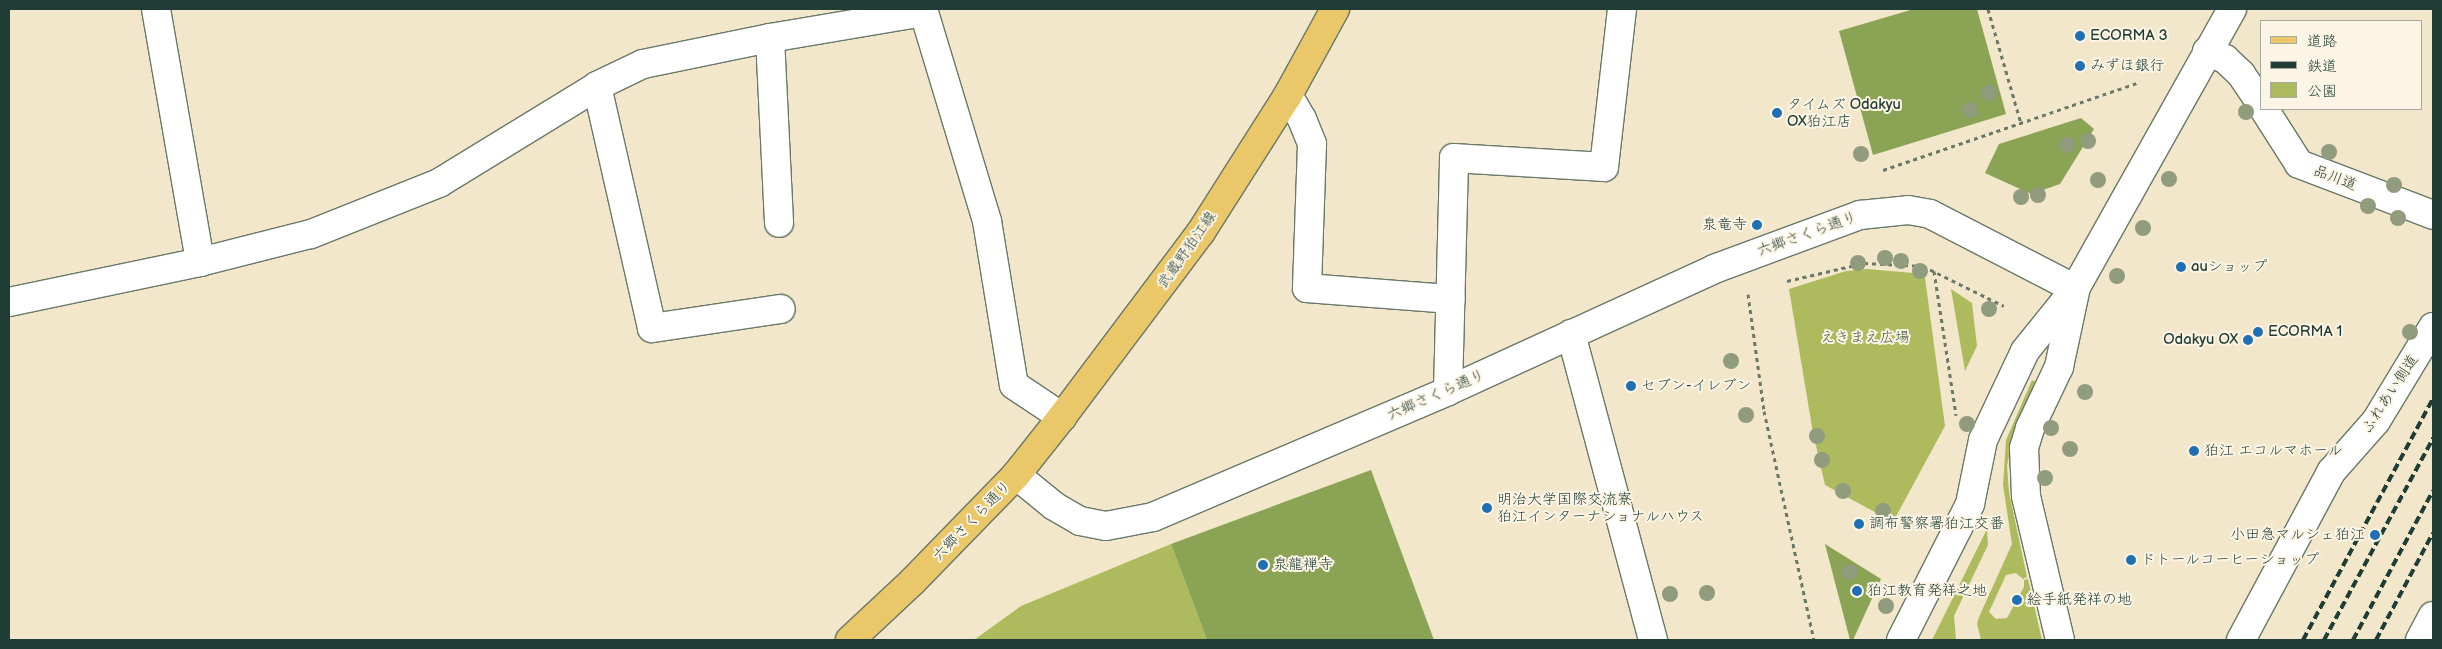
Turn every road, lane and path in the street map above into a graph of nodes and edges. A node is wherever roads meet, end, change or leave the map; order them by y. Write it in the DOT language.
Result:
graph roads {
  1 [pos="156,9"];
  2 [pos="1335,9"];
  3 [pos="1622,9"];
  4 [pos="1988,9"];
  5 [pos="2232,9"];
  6 [pos="923,10"];
  7 [pos="770,38"];
  8 [pos="2208,52"];
  9 [pos="2137,83"];
  10 [pos="597,86"];
  11 [pos="1288,96"];
  12 [pos="2260,102"];
  13 [pos="2265,110"];
  14 [pos="2021,123"];
  15 [pos="1884,170"];
  16 [pos="2433,215"];
  17 [pos="780,223"];
  18 [pos="200,262"];
  19 [pos="1934,270"];
  20 [pos="1783,282"];
  21 [pos="1756,288"];
  22 [pos="2076,289"];
  23 [pos="1748,290"];
  24 [pos="1739,294"];
  25 [pos="1450,299"];
  26 [pos="9,302"];
  27 [pos="2004,306"];
  28 [pos="781,309"];
  29 [pos="2433,327"];
  30 [pos="1571,334"];
  31 [pos="1448,391"];
  32 [pos="1062,418"];
  33 [pos="1957,421"];
  34 [pos="1016,475"];
  35 [pos="2433,616"];
  36 [pos="850,640"];
  37 [pos="1653,640"];
  38 [pos="1814,640"];
  39 [pos="1901,640"];
  40 [pos="2060,640"];
  41 [pos="2242,640"];
  42 [pos="2420,640"];
  1 -- 18 [label="street"];
  2 -- 11 [label="main road, 武蔵野狛江線"];
  3 -- 25 [label="street"];
  4 -- 14 [label="path"];
  5 -- 8 [label="street"];
  6 -- 7 [label="street"];
  6 -- 32 [label="street"];
  7 -- 10 [label="street"];
  7 -- 17 [label="street"];
  8 -- 12 [label="street"];
  8 -- 22 [label="street"];
  9 -- 14 [label="path"];
  10 -- 18 [label="street"];
  10 -- 28 [label="street"];
  11 -- 25 [label="street"];
  11 -- 32 [label="main road, 武蔵野狛江線"];
  13 -- 16 [label="street, 品川道"];
  14 -- 15 [label="path"];
  18 -- 26 [label="street"];
  19 -- 20 [label="path"];
  19 -- 27 [label="path"];
  19 -- 33 [label="path"];
  21 -- 23 [label="path"];
  22 -- 30 [label="street, 六郷さくら通り"];
  22 -- 39 [label="street"];
  22 -- 40 [label="street"];
  23 -- 24 [label="path"];
  23 -- 38 [label="path"];
  25 -- 31 [label="street"];
  29 -- 41 [label="street, ふれあい側道"];
  30 -- 31 [label="street, 六郷さくら通り"];
  30 -- 37 [label="street"];
  31 -- 34 [label="street, 六郷さくら通り"];
  32 -- 34 [label="main road, 武蔵野狛江線"];
  34 -- 36 [label="main road, 六郷さくら通り"];
  35 -- 42 [label="street"];
}
